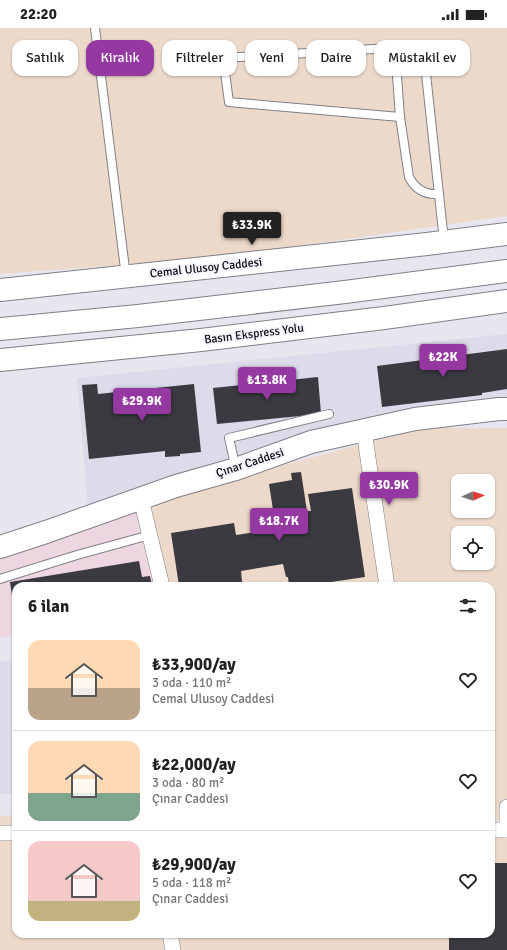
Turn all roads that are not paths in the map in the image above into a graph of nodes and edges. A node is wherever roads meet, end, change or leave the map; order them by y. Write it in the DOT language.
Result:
graph roads {
  1 [pos="95,28"];
  2 [pos="374,49"];
  3 [pos="397,76"];
  4 [pos="427,76"];
  5 [pos="400,117"];
  6 [pos="439,194"];
  7 [pos="507,234"];
  8 [pos="444,242"];
  9 [pos="507,271"];
  10 [pos="126,277"];
  11 [pos="0,290"];
  12 [pos="507,301"];
  13 [pos="0,329"];
  14 [pos="0,360"];
  15 [pos="507,409"];
  16 [pos="329,414"];
  17 [pos="364,431"];
  18 [pos="236,469"];
  19 [pos="141,499"];
  20 [pos="150,535"];
  21 [pos="0,547"];
  22 [pos="0,579"];
  23 [pos="161,582"];
  24 [pos="386,582"];
  25 [pos="507,807"];
  26 [pos="495,830"];
  27 [pos="507,830"];
  28 [pos="12,833"];
  29 [pos="0,834"];
  30 [pos="171,938"];
  31 [pos="173,950"];
  1 -- 10 [label="lane"];
  2 -- 5 [label="lane"];
  3 -- 5 [label="lane"];
  4 -- 6 [label="lane"];
  5 -- 6 [label="lane"];
  6 -- 8 [label="lane"];
  7 -- 8 [label="main road, Cemal Ulusoy Caddesi"];
  8 -- 10 [label="main road, Cemal Ulusoy Caddesi"];
  9 -- 13 [label="main road"];
  10 -- 11 [label="main road, Cemal Ulusoy Caddesi"];
  12 -- 14 [label="main road, Basın Ekspress Yolu"];
  15 -- 17 [label="main road, Çınar Caddesi"];
  16 -- 18 [label="lane"];
  17 -- 18 [label="main road, Çınar Caddesi"];
  17 -- 24 [label="street"];
  18 -- 19 [label="main road, Çınar Caddesi"];
  19 -- 20 [label="street"];
  19 -- 21 [label="main road, Çınar Caddesi"];
  20 -- 22 [label="lane"];
  20 -- 23 [label="street"];
  25 -- 27 [label="street"];
  26 -- 27 [label="street"];
  28 -- 29 [label="street"];
  30 -- 31 [label="street"];
}
